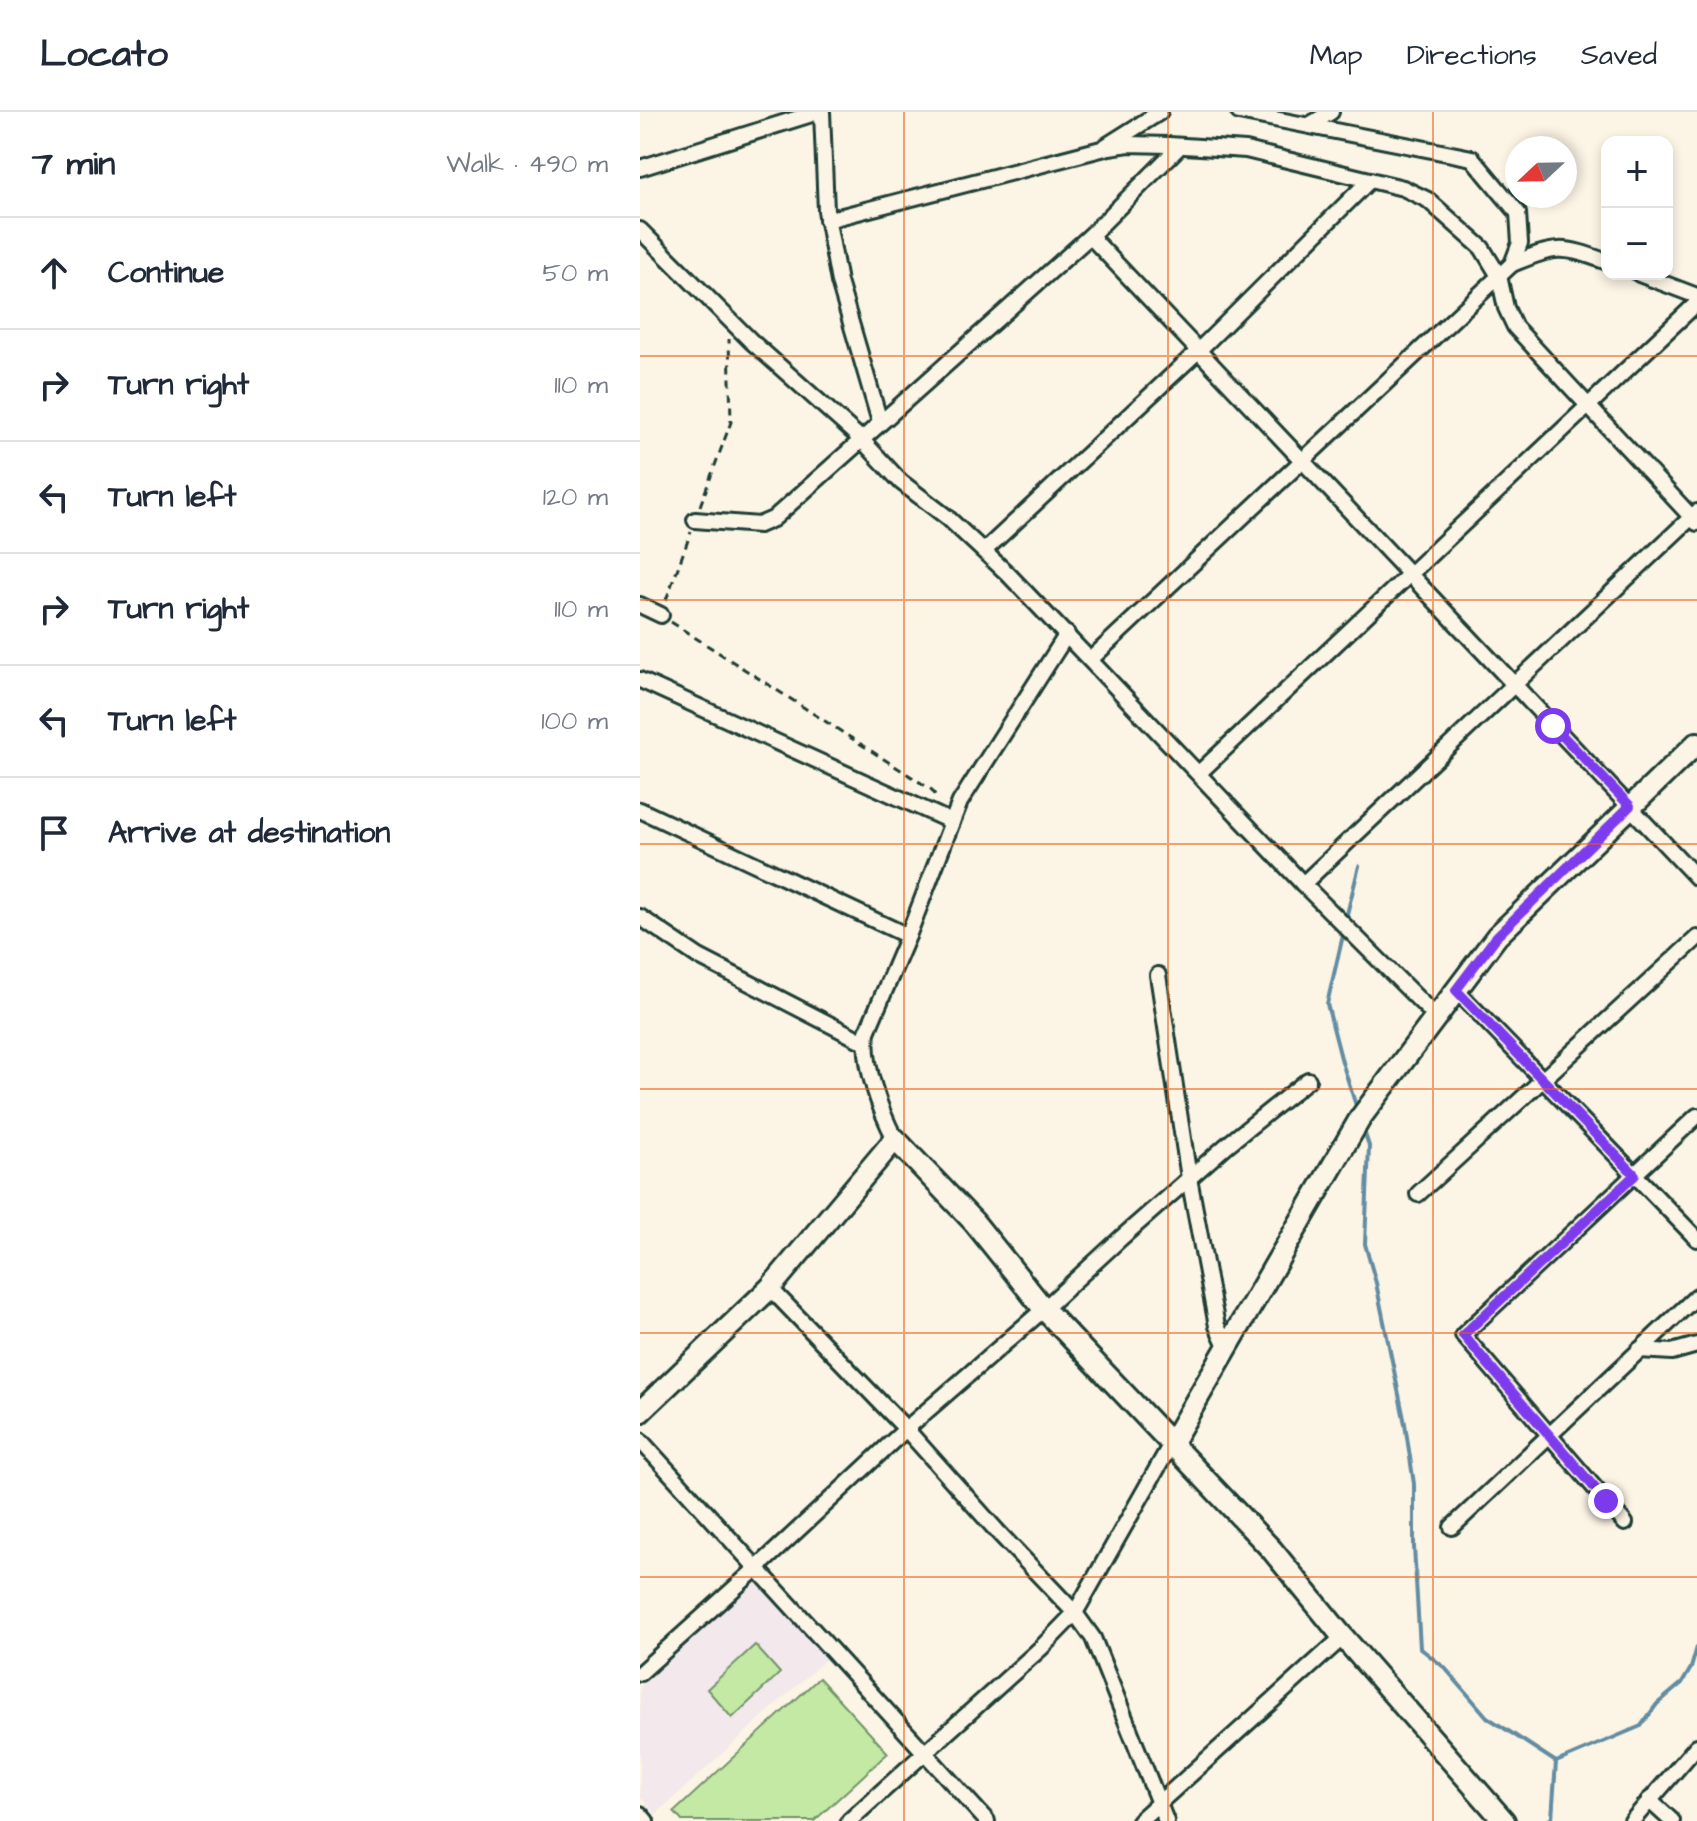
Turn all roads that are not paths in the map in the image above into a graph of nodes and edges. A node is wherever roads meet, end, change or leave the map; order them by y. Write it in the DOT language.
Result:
graph roads {
  1 [pos="820,112"];
  2 [pos="1160,112"];
  3 [pos="1239,112"];
  4 [pos="1331,112"];
  5 [pos="774,119"];
  6 [pos="1309,125"];
  7 [pos="1180,146"];
  8 [pos="1098,150"];
  9 [pos="640,168"];
  10 [pos="1370,180"];
  11 [pos="827,220"];
  12 [pos="640,230"];
  13 [pos="1090,236"];
  14 [pos="1601,260"];
  15 [pos="1512,264"];
  16 [pos="1499,276"];
  17 [pos="1655,280"];
  18 [pos="1697,296"];
  19 [pos="1697,303"];
  20 [pos="1198,351"];
  21 [pos="1589,404"];
  22 [pos="880,422"];
  23 [pos="861,439"];
  24 [pos="1302,461"];
  25 [pos="1695,518"];
  26 [pos="695,520"];
  27 [pos="984,551"];
  28 [pos="1407,574"];
  29 [pos="640,605"];
  30 [pos="661,615"];
  31 [pos="1067,634"];
  32 [pos="1091,659"];
  33 [pos="640,680"];
  34 [pos="1514,685"];
  35 [pos="1697,743"];
  36 [pos="1199,773"];
  37 [pos="1630,806"];
  38 [pos="640,810"];
  39 [pos="952,822"];
  40 [pos="1697,878"];
  41 [pos="1303,884"];
  42 [pos="640,917"];
  43 [pos="908,936"];
  44 [pos="1697,938"];
  45 [pos="1158,975"];
  46 [pos="1456,990"];
  47 [pos="1436,1017"];
  48 [pos="866,1043"];
  49 [pos="1308,1080"];
  50 [pos="1543,1080"];
  51 [pos="1697,1116"];
  52 [pos="895,1139"];
  53 [pos="1635,1175"];
  54 [pos="1189,1178"];
  55 [pos="1418,1194"];
  56 [pos="1697,1239"];
  57 [pos="770,1288"];
  58 [pos="1697,1296"];
  59 [pos="1044,1309"];
  60 [pos="1697,1345"];
  61 [pos="1227,1348"];
  62 [pos="1639,1350"];
  63 [pos="640,1412"];
  64 [pos="906,1429"];
  65 [pos="1548,1435"];
  66 [pos="640,1440"];
  67 [pos="1171,1444"];
  68 [pos="1625,1523"];
  69 [pos="1452,1527"];
  70 [pos="757,1568"];
  71 [pos="1075,1613"];
  72 [pos="1343,1637"];
  73 [pos="640,1673"];
  74 [pos="1697,1746"];
  75 [pos="925,1753"];
  76 [pos="1649,1800"];
  77 [pos="1159,1803"];
  78 [pos="640,1814"];
  79 [pos="646,1821"];
  80 [pos="849,1821"];
  81 [pos="987,1821"];
  82 [pos="1139,1821"];
  83 [pos="1166,1821"];
  84 [pos="1504,1821"];
  85 [pos="1632,1821"];
  86 [pos="1672,1821"];
  1 -- 5 [label="street"];
  1 -- 11 [label="street"];
  2 -- 8 [label="street"];
  3 -- 6 [label="street"];
  4 -- 6 [label="street"];
  5 -- 9 [label="street"];
  6 -- 15 [label="street"];
  7 -- 8 [label="street"];
  7 -- 10 [label="street"];
  7 -- 13 [label="street"];
  8 -- 11 [label="street"];
  10 -- 16 [label="street"];
  10 -- 20 [label="street"];
  11 -- 22 [label="street"];
  12 -- 23 [label="street"];
  13 -- 20 [label="street"];
  13 -- 22 [label="street"];
  14 -- 15 [label="street"];
  15 -- 16 [label="street"];
  16 -- 21 [label="street"];
  16 -- 24 [label="street"];
  17 -- 18 [label="street"];
  19 -- 21 [label="street"];
  20 -- 24 [label="street"];
  20 -- 27 [label="street"];
  21 -- 25 [label="street"];
  21 -- 28 [label="street"];
  22 -- 23 [label="street"];
  23 -- 26 [label="street"];
  23 -- 27 [label="street"];
  24 -- 28 [label="street"];
  24 -- 32 [label="street"];
  25 -- 34 [label="street"];
  27 -- 31 [label="street"];
  28 -- 34 [label="street"];
  28 -- 36 [label="street"];
  29 -- 30 [label="street"];
  31 -- 32 [label="street"];
  31 -- 39 [label="street"];
  32 -- 36 [label="street"];
  33 -- 39 [label="street"];
  34 -- 37 [label="street"];
  34 -- 41 [label="street"];
  35 -- 37 [label="street"];
  36 -- 41 [label="street"];
  37 -- 40 [label="street"];
  37 -- 46 [label="street"];
  38 -- 43 [label="street"];
  39 -- 43 [label="street"];
  41 -- 47 [label="street"];
  42 -- 48 [label="street"];
  43 -- 48 [label="street"];
  44 -- 50 [label="street"];
  45 -- 54 [label="street"];
  46 -- 47 [label="street"];
  46 -- 50 [label="street"];
  47 -- 61 [label="street"];
  48 -- 52 [label="street"];
  49 -- 54 [label="street"];
  50 -- 53 [label="street"];
  50 -- 55 [label="street"];
  51 -- 53 [label="street"];
  52 -- 57 [label="street"];
  52 -- 59 [label="street"];
  53 -- 56 [label="street"];
  53 -- 65 [label="street"];
  54 -- 59 [label="street"];
  54 -- 61 [label="street"];
  57 -- 63 [label="street"];
  57 -- 64 [label="street"];
  58 -- 62 [label="street"];
  59 -- 64 [label="street"];
  59 -- 67 [label="street"];
  60 -- 62 [label="street"];
  61 -- 67 [label="street"];
  62 -- 65 [label="street"];
  64 -- 70 [label="street"];
  64 -- 71 [label="street"];
  65 -- 68 [label="street"];
  65 -- 69 [label="street"];
  66 -- 70 [label="street"];
  67 -- 71 [label="street"];
  67 -- 72 [label="street"];
  70 -- 73 [label="street"];
  70 -- 75 [label="street"];
  71 -- 75 [label="street"];
  71 -- 77 [label="street"];
  72 -- 77 [label="street"];
  72 -- 84 [label="street"];
  74 -- 76 [label="street"];
  75 -- 80 [label="street"];
  75 -- 81 [label="street"];
  76 -- 85 [label="street"];
  76 -- 86 [label="street"];
  77 -- 82 [label="street"];
  77 -- 83 [label="street"];
  78 -- 79 [label="street"];
}
